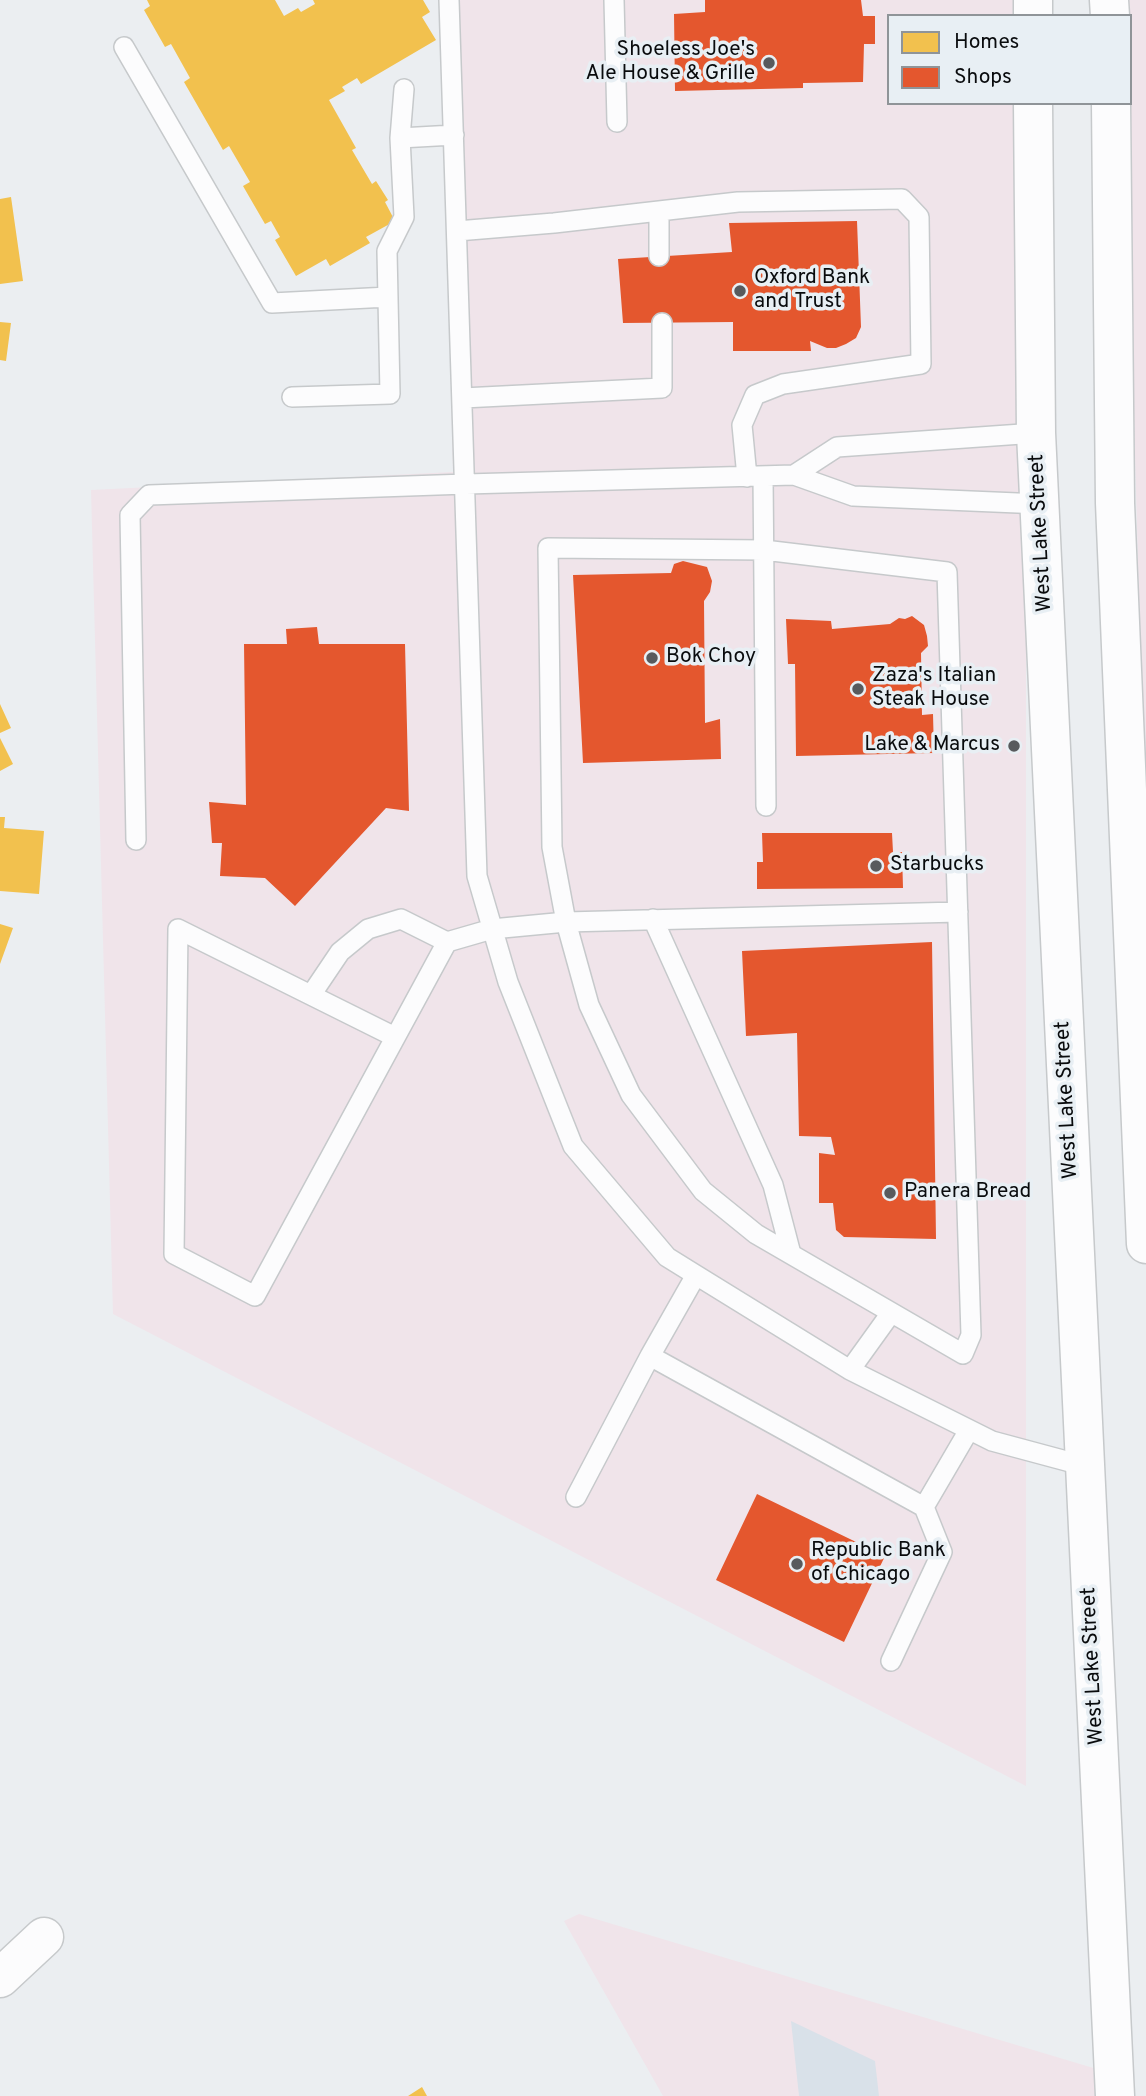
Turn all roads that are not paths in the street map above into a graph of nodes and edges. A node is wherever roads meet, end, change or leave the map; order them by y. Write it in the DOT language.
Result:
graph roads {
  1 [pos="449,0"];
  2 [pos="614,0"];
  3 [pos="124,47"];
  4 [pos="404,89"];
  5 [pos="1033,105"];
  6 [pos="1111,105"];
  7 [pos="617,122"];
  8 [pos="454,135"];
  9 [pos="400,138"];
  10 [pos="659,213"];
  11 [pos="457,230"];
  12 [pos="659,256"];
  13 [pos="388,297"];
  14 [pos="662,323"];
  15 [pos="292,397"];
  16 [pos="463,398"];
  17 [pos="1036,433"];
  18 [pos="794,475"];
  19 [pos="755,476"];
  20 [pos="466,484"];
  21 [pos="1041,504"];
  22 [pos="764,550"];
  23 [pos="766,806"];
  24 [pos="135,840"];
  25 [pos="958,912"];
  26 [pos="653,919"];
  27 [pos="566,922"];
  28 [pos="492,929"];
  29 [pos="447,942"];
  30 [pos="311,995"];
  31 [pos="396,1037"];
  32 [pos="1146,1244"];
  33 [pos="791,1254"];
  34 [pos="696,1275"];
  35 [pos="891,1312"];
  36 [pos="650,1356"];
  37 [pos="850,1370"];
  38 [pos="969,1430"];
  39 [pos="1085,1466"];
  40 [pos="576,1497"];
  41 [pos="924,1507"];
  42 [pos="891,1661"];
  43 [pos="44,1937"];
  44 [pos="0,1978"];
  45 [pos="1115,2096"];
  1 -- 8 [label="lane"];
  2 -- 7 [label="lane"];
  3 -- 13 [label="lane"];
  4 -- 9 [label="lane"];
  5 -- 17 [label="main road, West Lake Street"];
  6 -- 32 [label="main road"];
  8 -- 9 [label="lane"];
  8 -- 11 [label="lane"];
  9 -- 13 [label="lane"];
  10 -- 11 [label="lane"];
  10 -- 12 [label="lane"];
  10 -- 19 [label="lane"];
  11 -- 16 [label="lane"];
  13 -- 15 [label="lane"];
  14 -- 16 [label="lane"];
  16 -- 20 [label="lane"];
  17 -- 18 [label="lane"];
  17 -- 21 [label="main road, West Lake Street"];
  18 -- 19 [label="lane"];
  18 -- 21 [label="lane"];
  19 -- 20 [label="lane"];
  19 -- 22 [label="lane"];
  20 -- 24 [label="lane"];
  20 -- 28 [label="lane"];
  21 -- 39 [label="main road, West Lake Street"];
  22 -- 23 [label="lane"];
  22 -- 25 [label="lane"];
  22 -- 27 [label="lane"];
  25 -- 26 [label="lane"];
  25 -- 35 [label="lane"];
  26 -- 27 [label="lane"];
  26 -- 33 [label="lane"];
  27 -- 28 [label="lane"];
  27 -- 33 [label="lane"];
  28 -- 29 [label="lane"];
  28 -- 34 [label="lane"];
  29 -- 30 [label="lane"];
  29 -- 31 [label="lane"];
  30 -- 31 [label="lane"];
  30 -- 31 [label="lane"];
  33 -- 35 [label="lane"];
  34 -- 36 [label="lane"];
  34 -- 37 [label="lane"];
  35 -- 37 [label="lane"];
  36 -- 40 [label="lane"];
  36 -- 41 [label="lane"];
  37 -- 38 [label="lane"];
  38 -- 39 [label="lane"];
  38 -- 41 [label="lane"];
  39 -- 45 [label="main road, West Lake Street"];
  41 -- 42 [label="lane"];
  43 -- 44 [label="main road"];
}
